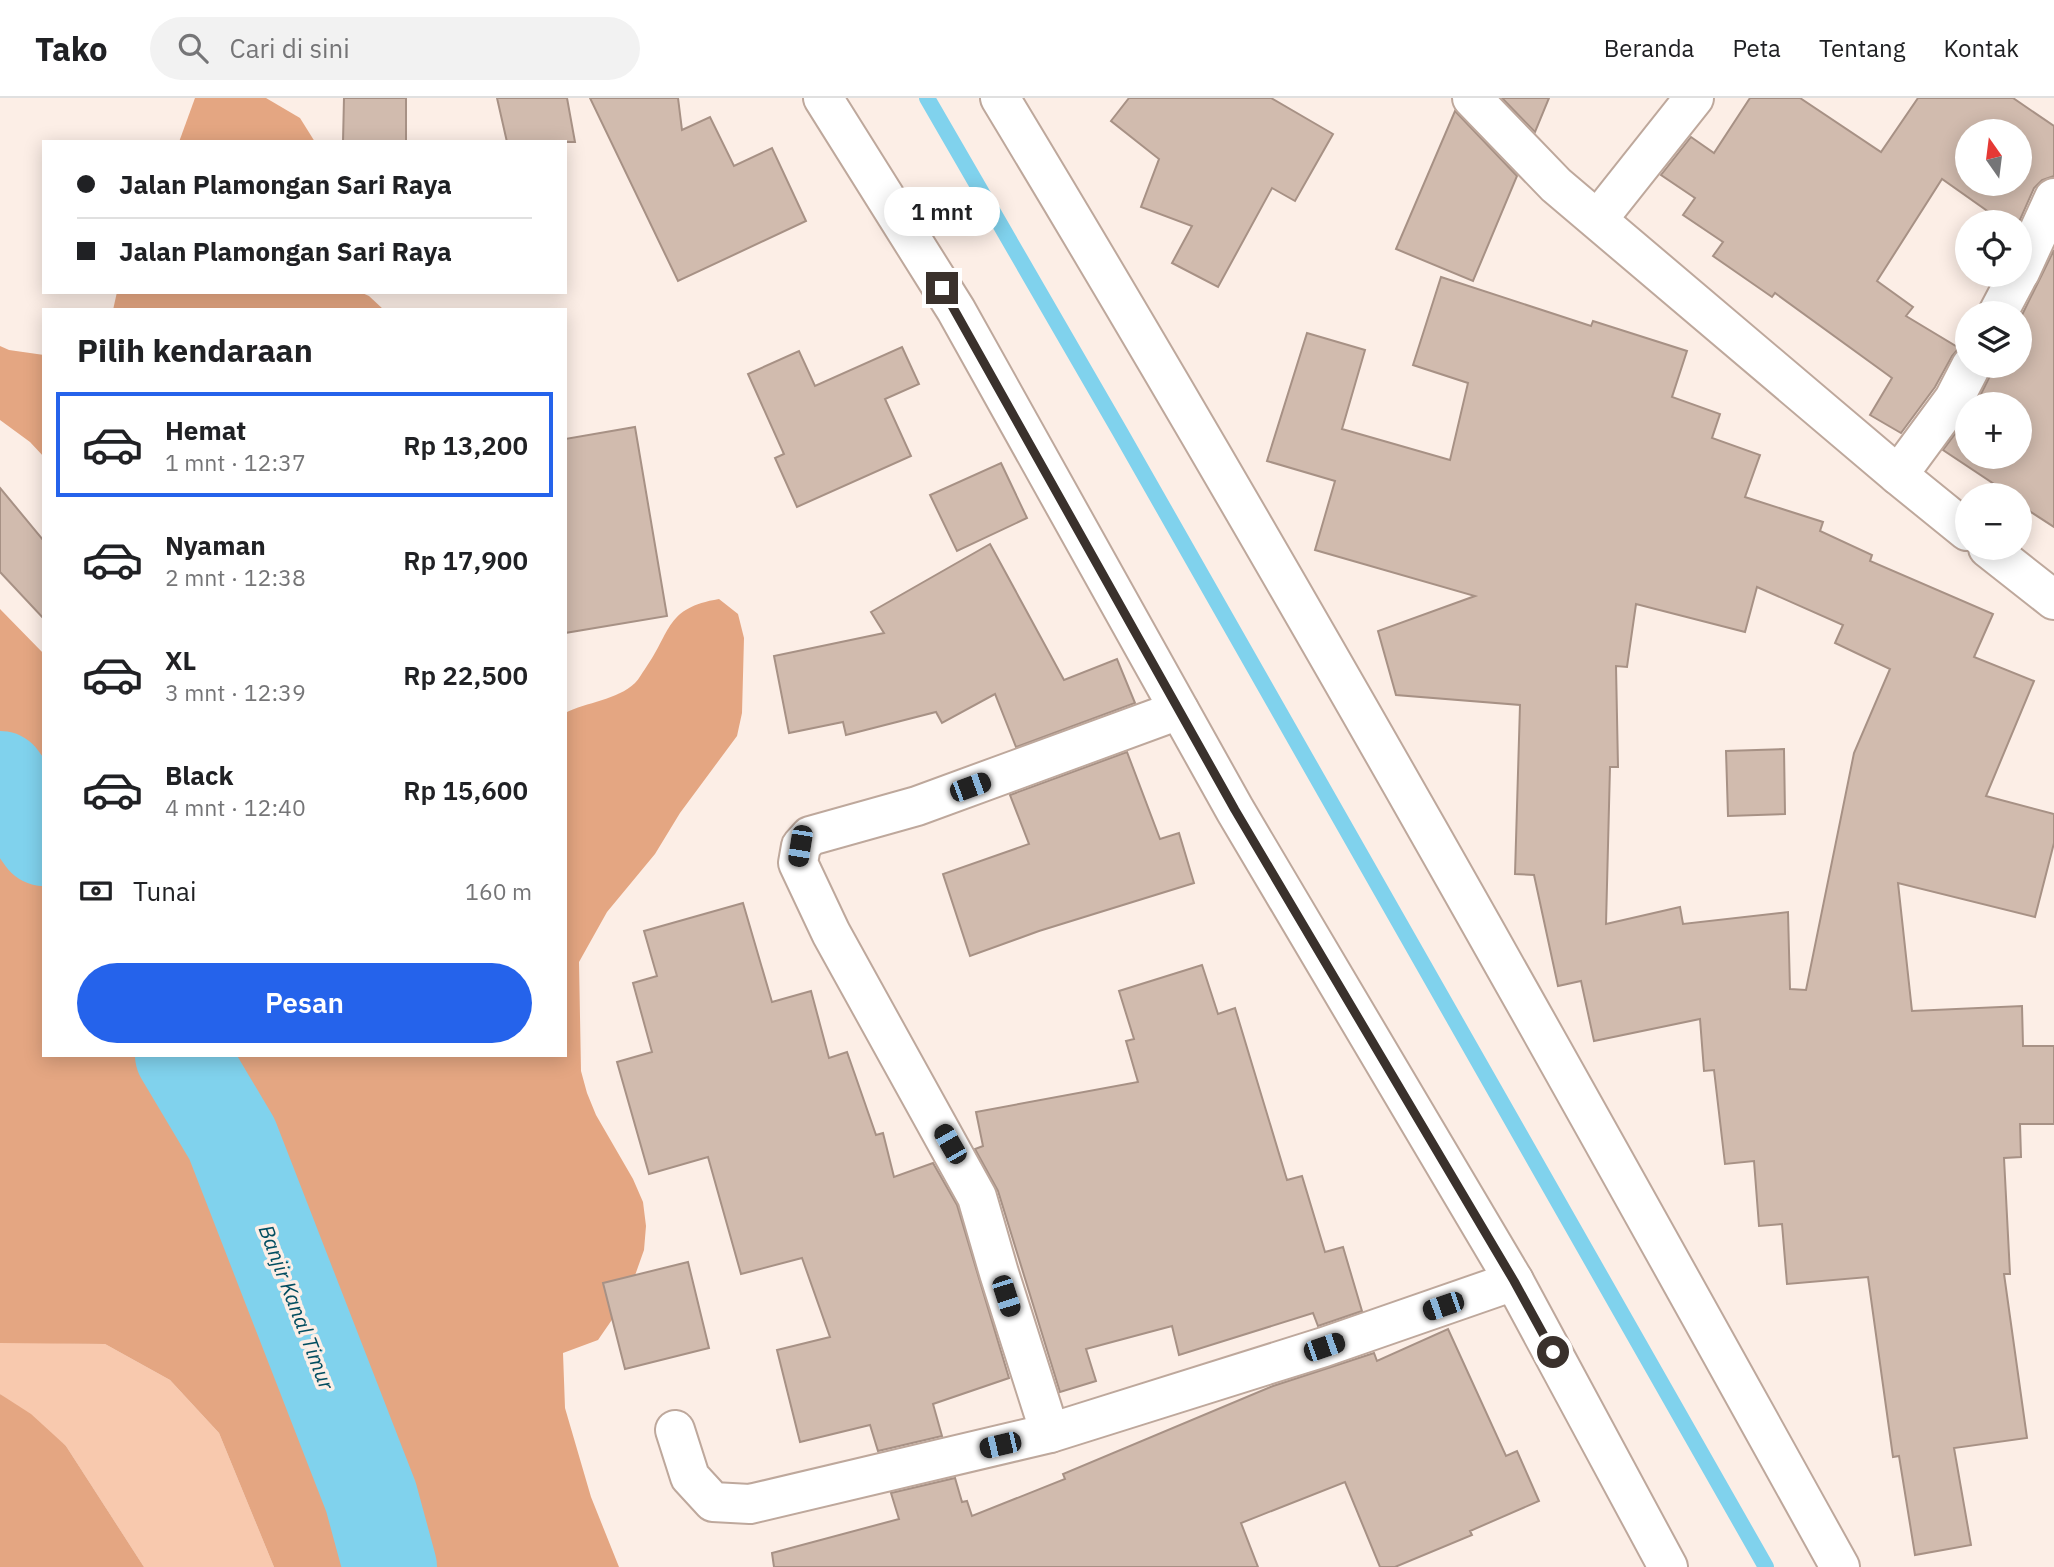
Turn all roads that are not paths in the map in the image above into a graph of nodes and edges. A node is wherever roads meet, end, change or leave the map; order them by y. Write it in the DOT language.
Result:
graph roads {
  1 [pos="823,98"];
  2 [pos="1000,98"];
  3 [pos="1472,98"];
  4 [pos="1694,98"];
  5 [pos="2054,198"];
  6 [pos="1598,219"];
  7 [pos="2032,245"];
  8 [pos="1965,378"];
  9 [pos="1898,475"];
  10 [pos="1955,521"];
  11 [pos="2003,560"];
  12 [pos="2054,600"];
  13 [pos="1179,710"];
  14 [pos="1514,1281"];
  15 [pos="675,1430"];
  16 [pos="1050,1433"];
  17 [pos="1668,1567"];
  18 [pos="1840,1567"];
  1 -- 13 [label="street"];
  2 -- 18 [label="street"];
  3 -- 6 [label="street"];
  4 -- 6 [label="street"];
  5 -- 7 [label="street"];
  6 -- 9 [label="street"];
  8 -- 9 [label="street"];
  9 -- 10 [label="street"];
  11 -- 12 [label="street"];
  13 -- 14 [label="street"];
  13 -- 16 [label="street"];
  14 -- 16 [label="street"];
  14 -- 17 [label="street"];
  15 -- 16 [label="street"];
}
